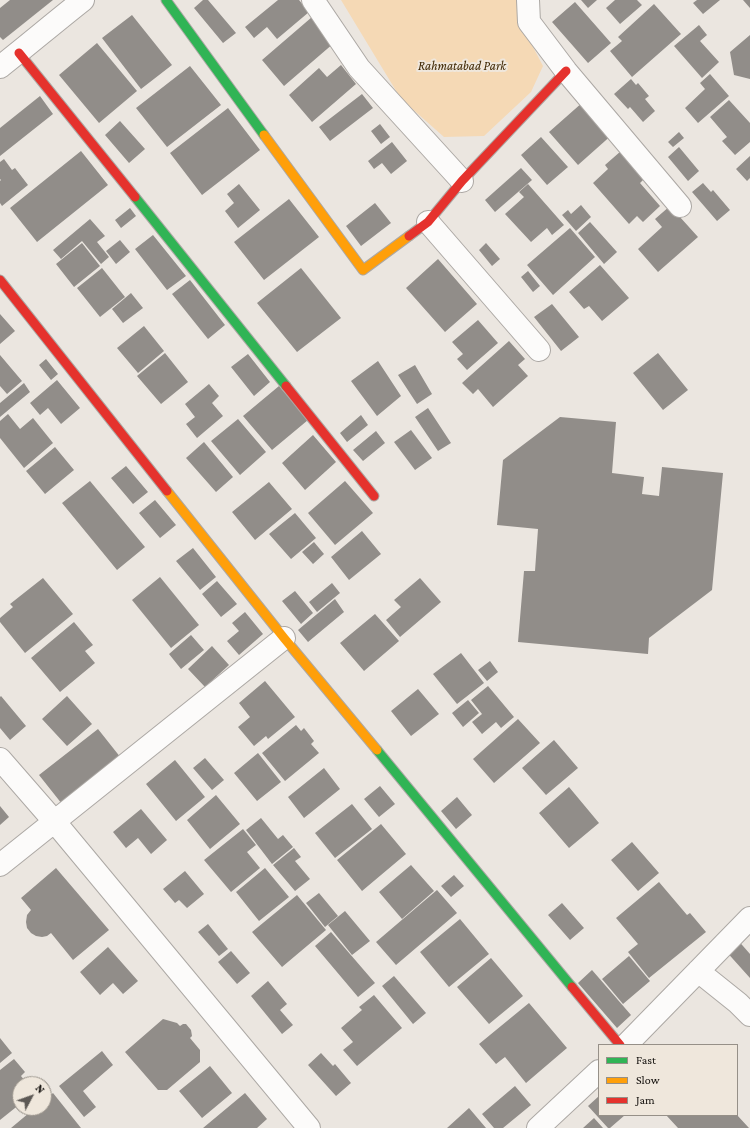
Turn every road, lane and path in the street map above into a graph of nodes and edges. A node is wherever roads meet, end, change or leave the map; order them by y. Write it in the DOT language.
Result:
graph roads {
  1 [pos="83,0"];
  2 [pos="166,0"];
  3 [pos="313,0"];
  4 [pos="528,0"];
  5 [pos="19,52"];
  6 [pos="0,67"];
  7 [pos="566,71"];
  8 [pos="462,181"];
  9 [pos="680,206"];
  10 [pos="428,222"];
  11 [pos="0,280"];
  12 [pos="539,350"];
  13 [pos="374,496"];
  14 [pos="284,638"];
  15 [pos="0,759"];
  16 [pos="54,821"];
  17 [pos="0,864"];
  18 [pos="750,918"];
  19 [pos="698,971"];
  20 [pos="750,1015"];
  21 [pos="619,1044"];
  22 [pos="627,1044"];
  23 [pos="598,1072"];
  24 [pos="309,1128"];
  25 [pos="538,1128"];
  1 -- 5 [label="street"];
  2 -- 10 [label="street"];
  3 -- 8 [label="street"];
  4 -- 7 [label="street"];
  5 -- 6 [label="street"];
  5 -- 13 [label="street"];
  7 -- 8 [label="street"];
  7 -- 9 [label="street"];
  8 -- 10 [label="street"];
  10 -- 12 [label="street"];
  11 -- 14 [label="street"];
  14 -- 16 [label="street"];
  14 -- 21 [label="street"];
  15 -- 16 [label="street"];
  16 -- 17 [label="street"];
  16 -- 24 [label="street"];
  18 -- 19 [label="street"];
  19 -- 20 [label="street"];
  19 -- 22 [label="street"];
  23 -- 25 [label="street"];
}
